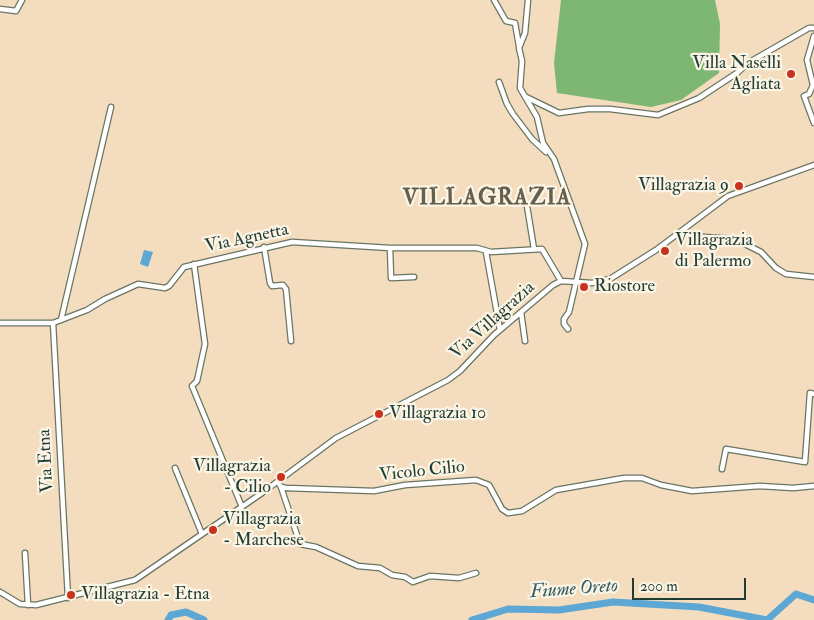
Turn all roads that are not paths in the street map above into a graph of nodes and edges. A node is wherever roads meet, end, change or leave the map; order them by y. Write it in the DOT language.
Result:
graph roads {
  1 [pos="22,0"];
  2 [pos="494,0"];
  3 [pos="528,0"];
  4 [pos="0,9"];
  5 [pos="814,28"];
  6 [pos="814,36"];
  7 [pos="519,48"];
  8 [pos="500,82"];
  9 [pos="802,93"];
  10 [pos="809,94"];
  11 [pos="524,97"];
  12 [pos="111,107"];
  13 [pos="814,123"];
  14 [pos="548,150"];
  15 [pos="814,165"];
  16 [pos="527,206"];
  17 [pos="682,231"];
  18 [pos="264,247"];
  19 [pos="390,248"];
  20 [pos="534,249"];
  21 [pos="486,252"];
  22 [pos="194,264"];
  23 [pos="414,277"];
  24 [pos="814,277"];
  25 [pos="561,281"];
  26 [pos="577,282"];
  27 [pos="521,312"];
  28 [pos="61,320"];
  29 [pos="0,322"];
  30 [pos="53,323"];
  31 [pos="568,329"];
  32 [pos="500,330"];
  33 [pos="291,341"];
  34 [pos="525,341"];
  35 [pos="812,393"];
  36 [pos="175,468"];
  37 [pos="722,469"];
  38 [pos="279,484"];
  39 [pos="814,486"];
  40 [pos="242,507"];
  41 [pos="202,534"];
  42 [pos="25,553"];
  43 [pos="476,573"];
  44 [pos="0,592"];
  45 [pos="68,598"];
  46 [pos="28,605"];
  1 -- 4 [label="street"];
  2 -- 7 [label="street"];
  3 -- 7 [label="street"];
  5 -- 11 [label="street"];
  6 -- 10 [label="street"];
  7 -- 11 [label="street"];
  8 -- 14 [label="street"];
  9 -- 10 [label="street"];
  10 -- 13 [label="street"];
  11 -- 14 [label="street"];
  12 -- 28 [label="street"];
  14 -- 26 [label="street"];
  15 -- 17 [label="street, Via Villagrazia"];
  16 -- 20 [label="street"];
  17 -- 24 [label="street"];
  17 -- 26 [label="street, Via Villagrazia"];
  18 -- 19 [label="street, Via Agnetta"];
  18 -- 22 [label="street, Via Agnetta"];
  18 -- 33 [label="street"];
  19 -- 21 [label="street, Via Agnetta"];
  19 -- 23 [label="street"];
  20 -- 21 [label="street, Via Agnetta"];
  20 -- 25 [label="street"];
  21 -- 32 [label="street"];
  22 -- 28 [label="street, Via Agnetta"];
  22 -- 40 [label="street"];
  25 -- 26 [label="street, Via Villagrazia"];
  25 -- 27 [label="street, Via Villagrazia"];
  26 -- 31 [label="street"];
  27 -- 32 [label="street, Via Villagrazia"];
  27 -- 34 [label="street"];
  28 -- 30 [label="street, Via Agnetta"];
  29 -- 30 [label="street, Via Agnetta"];
  30 -- 45 [label="street, Via Etna"];
  32 -- 38 [label="street, Via Villagrazia"];
  35 -- 37 [label="street"];
  36 -- 41 [label="street"];
  38 -- 39 [label="street, Vicolo Cilio"];
  38 -- 40 [label="street, Via Villagrazia"];
  38 -- 43 [label="street"];
  40 -- 41 [label="street, Via Villagrazia"];
  41 -- 45 [label="street, Via Villagrazia"];
  42 -- 46 [label="street"];
  44 -- 46 [label="street"];
  45 -- 46 [label="street, Via Villagrazia"];
}
